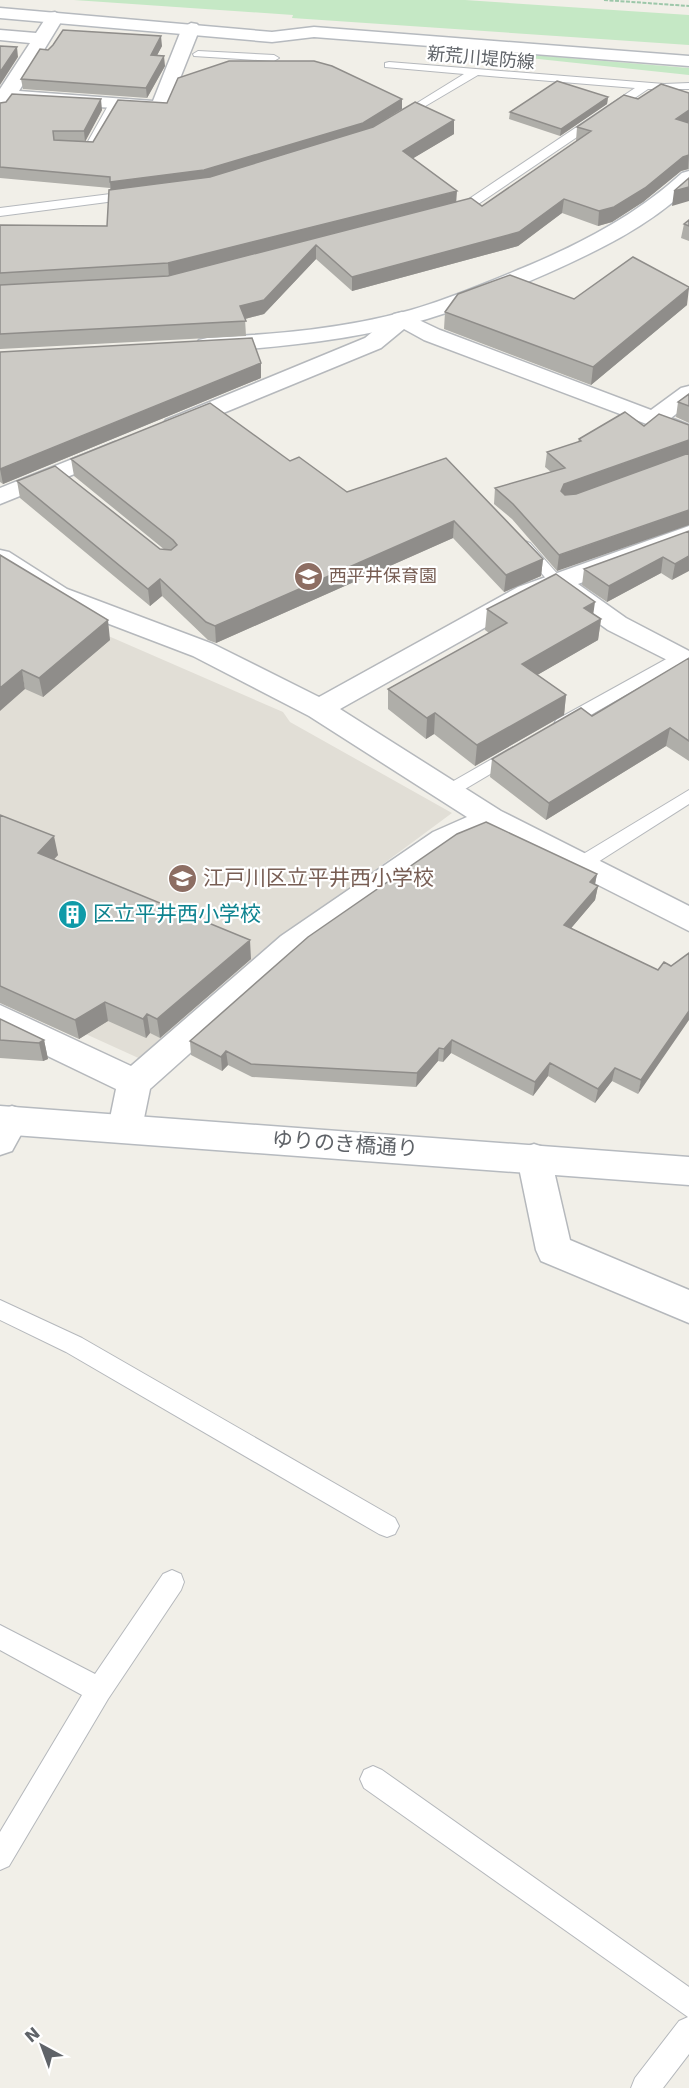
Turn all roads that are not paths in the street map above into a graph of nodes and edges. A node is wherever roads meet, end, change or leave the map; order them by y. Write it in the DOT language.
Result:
graph roads {
  1 [pos="0,13"];
  2 [pos="55,17"];
  3 [pos="190,28"];
  4 [pos="0,34"];
  5 [pos="272,37"];
  6 [pos="43,39"];
  7 [pos="198,54"];
  8 [pos="274,58"];
  9 [pos="689,61"];
  10 [pos="389,65"];
  11 [pos="474,73"];
  12 [pos="689,84"];
  13 [pos="645,86"];
  14 [pos="2,99"];
  15 [pos="114,104"];
  16 [pos="388,125"];
  17 [pos="69,147"];
  18 [pos="689,177"];
  19 [pos="149,193"];
  20 [pos="0,212"];
  21 [pos="438,216"];
  22 [pos="402,319"];
  23 [pos="183,347"];
  24 [pos="689,393"];
  25 [pos="654,418"];
  26 [pos="155,433"];
  27 [pos="689,433"];
  28 [pos="133,442"];
  29 [pos="0,496"];
  30 [pos="512,532"];
  31 [pos="689,534"];
  32 [pos="0,558"];
  33 [pos="556,581"];
  34 [pos="684,660"];
  35 [pos="319,709"];
  36 [pos="544,735"];
  37 [pos="524,747"];
  38 [pos="449,791"];
  39 [pos="689,796"];
  40 [pos="492,818"];
  41 [pos="581,864"];
  42 [pos="689,920"];
  43 [pos="0,1018"];
  44 [pos="134,1083"];
  45 [pos="4,1127"];
  46 [pos="126,1128"];
  47 [pos="534,1158"];
  48 [pos="689,1171"];
  49 [pos="689,1307"];
  50 [pos="0,1310"];
  51 [pos="387,1526"];
  52 [pos="172,1582"];
  53 [pos="0,1637"];
  54 [pos="99,1690"];
  55 [pos="373,1779"];
  56 [pos="0,1857"];
  57 [pos="689,2004"];
  58 [pos="689,2031"];
  59 [pos="645,2088"];
  1 -- 2 [label="street, 新荒川堤防線"];
  2 -- 3 [label="street, 新荒川堤防線"];
  2 -- 6 [label="street"];
  3 -- 5 [label="street, 新荒川堤防線"];
  3 -- 15 [label="street"];
  4 -- 6 [label="street"];
  5 -- 9 [label="street, 新荒川堤防線"];
  5 -- 12 [label="street, 新荒川堤防線"];
  6 -- 14 [label="street"];
  7 -- 8 [label="lane"];
  10 -- 11 [label="lane"];
  11 -- 13 [label="lane"];
  11 -- 16 [label="lane"];
  12 -- 13 [label="lane"];
  13 -- 21 [label="lane"];
  14 -- 15 [label="street"];
  15 -- 17 [label="lane"];
  18 -- 22 [label="street"];
  19 -- 20 [label="lane"];
  22 -- 23 [label="street"];
  22 -- 25 [label="street"];
  22 -- 26 [label="street"];
  24 -- 25 [label="street"];
  25 -- 27 [label="street"];
  28 -- 29 [label="street"];
  30 -- 33 [label="lane"];
  31 -- 33 [label="street"];
  32 -- 35 [label="street"];
  33 -- 34 [label="street"];
  33 -- 35 [label="street"];
  34 -- 36 [label="lane"];
  35 -- 38 [label="street"];
  37 -- 38 [label="lane"];
  38 -- 40 [label="street"];
  39 -- 41 [label="lane"];
  40 -- 41 [label="street"];
  40 -- 44 [label="street"];
  41 -- 42 [label="street"];
  43 -- 44 [label="street"];
  44 -- 46 [label="street"];
  45 -- 46 [label="street, ゆりのき橋通り"];
  46 -- 47 [label="street, ゆりのき橋通り"];
  47 -- 48 [label="street, ゆりのき橋通り"];
  47 -- 49 [label="street"];
  50 -- 51 [label="lane"];
  52 -- 54 [label="lane"];
  53 -- 54 [label="lane"];
  54 -- 56 [label="lane"];
  55 -- 57 [label="lane"];
  58 -- 59 [label="lane"];
}
